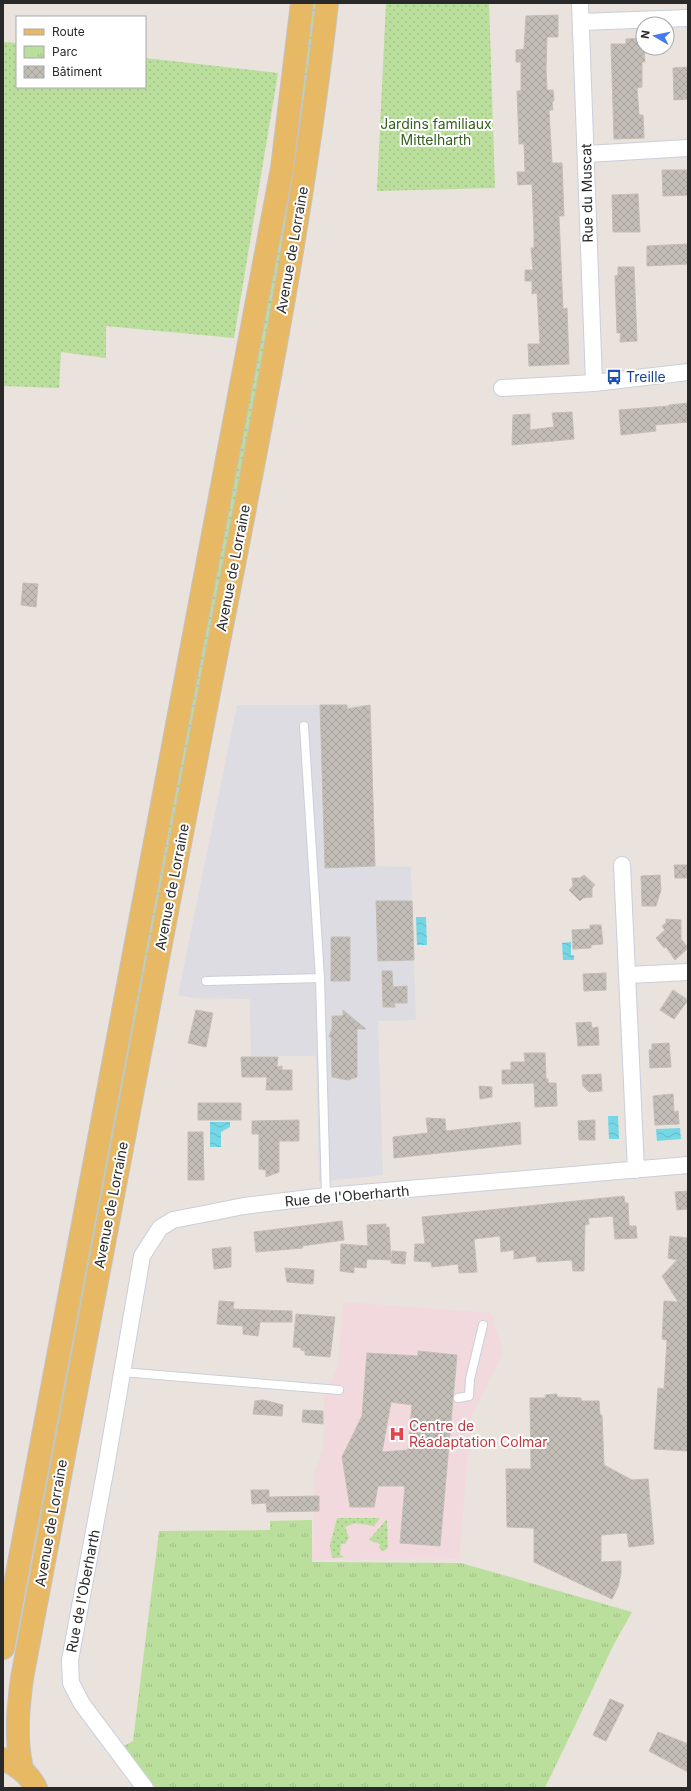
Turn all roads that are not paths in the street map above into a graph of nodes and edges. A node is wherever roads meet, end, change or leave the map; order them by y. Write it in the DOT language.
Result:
graph roads {
  1 [pos="302,3"];
  2 [pos="327,3"];
  3 [pos="580,3"];
  4 [pos="688,18"];
  5 [pos="581,22"];
  6 [pos="688,148"];
  7 [pos="587,154"];
  8 [pos="688,372"];
  9 [pos="594,383"];
  10 [pos="502,388"];
  11 [pos="304,726"];
  12 [pos="622,865"];
  13 [pos="688,972"];
  14 [pos="628,975"];
  15 [pos="320,978"];
  16 [pos="206,981"];
  17 [pos="688,1165"];
  18 [pos="636,1170"];
  19 [pos="326,1196"];
  20 [pos="483,1326"];
  21 [pos="122,1372"];
  22 [pos="340,1390"];
  23 [pos="458,1398"];
  24 [pos="3,1648"];
  25 [pos="3,1759"];
  26 [pos="22,1769"];
  27 [pos="36,1788"];
  28 [pos="145,1788"];
  1 -- 24 [label="main road, Avenue de Lorraine"];
  2 -- 26 [label="main road, Avenue de Lorraine"];
  3 -- 5 [label="street, Rue du Muscat"];
  4 -- 5 [label="street"];
  5 -- 7 [label="street, Rue du Muscat"];
  6 -- 7 [label="street"];
  7 -- 9 [label="street, Rue du Muscat"];
  8 -- 9 [label="street"];
  9 -- 10 [label="street"];
  11 -- 15 [label="lane"];
  12 -- 14 [label="street"];
  13 -- 14 [label="street"];
  14 -- 18 [label="street"];
  15 -- 16 [label="lane"];
  15 -- 19 [label="lane"];
  17 -- 18 [label="street, Rue de l'Oberharth"];
  18 -- 19 [label="street, Rue de l'Oberharth"];
  19 -- 21 [label="street, Rue de l'Oberharth"];
  20 -- 23 [label="lane"];
  21 -- 22 [label="lane"];
  21 -- 28 [label="street, Rue de l'Oberharth"];
  25 -- 26 [label="main road, Avenue de Lorraine"];
  26 -- 27 [label="main road, Avenue de Lorraine"];
}
